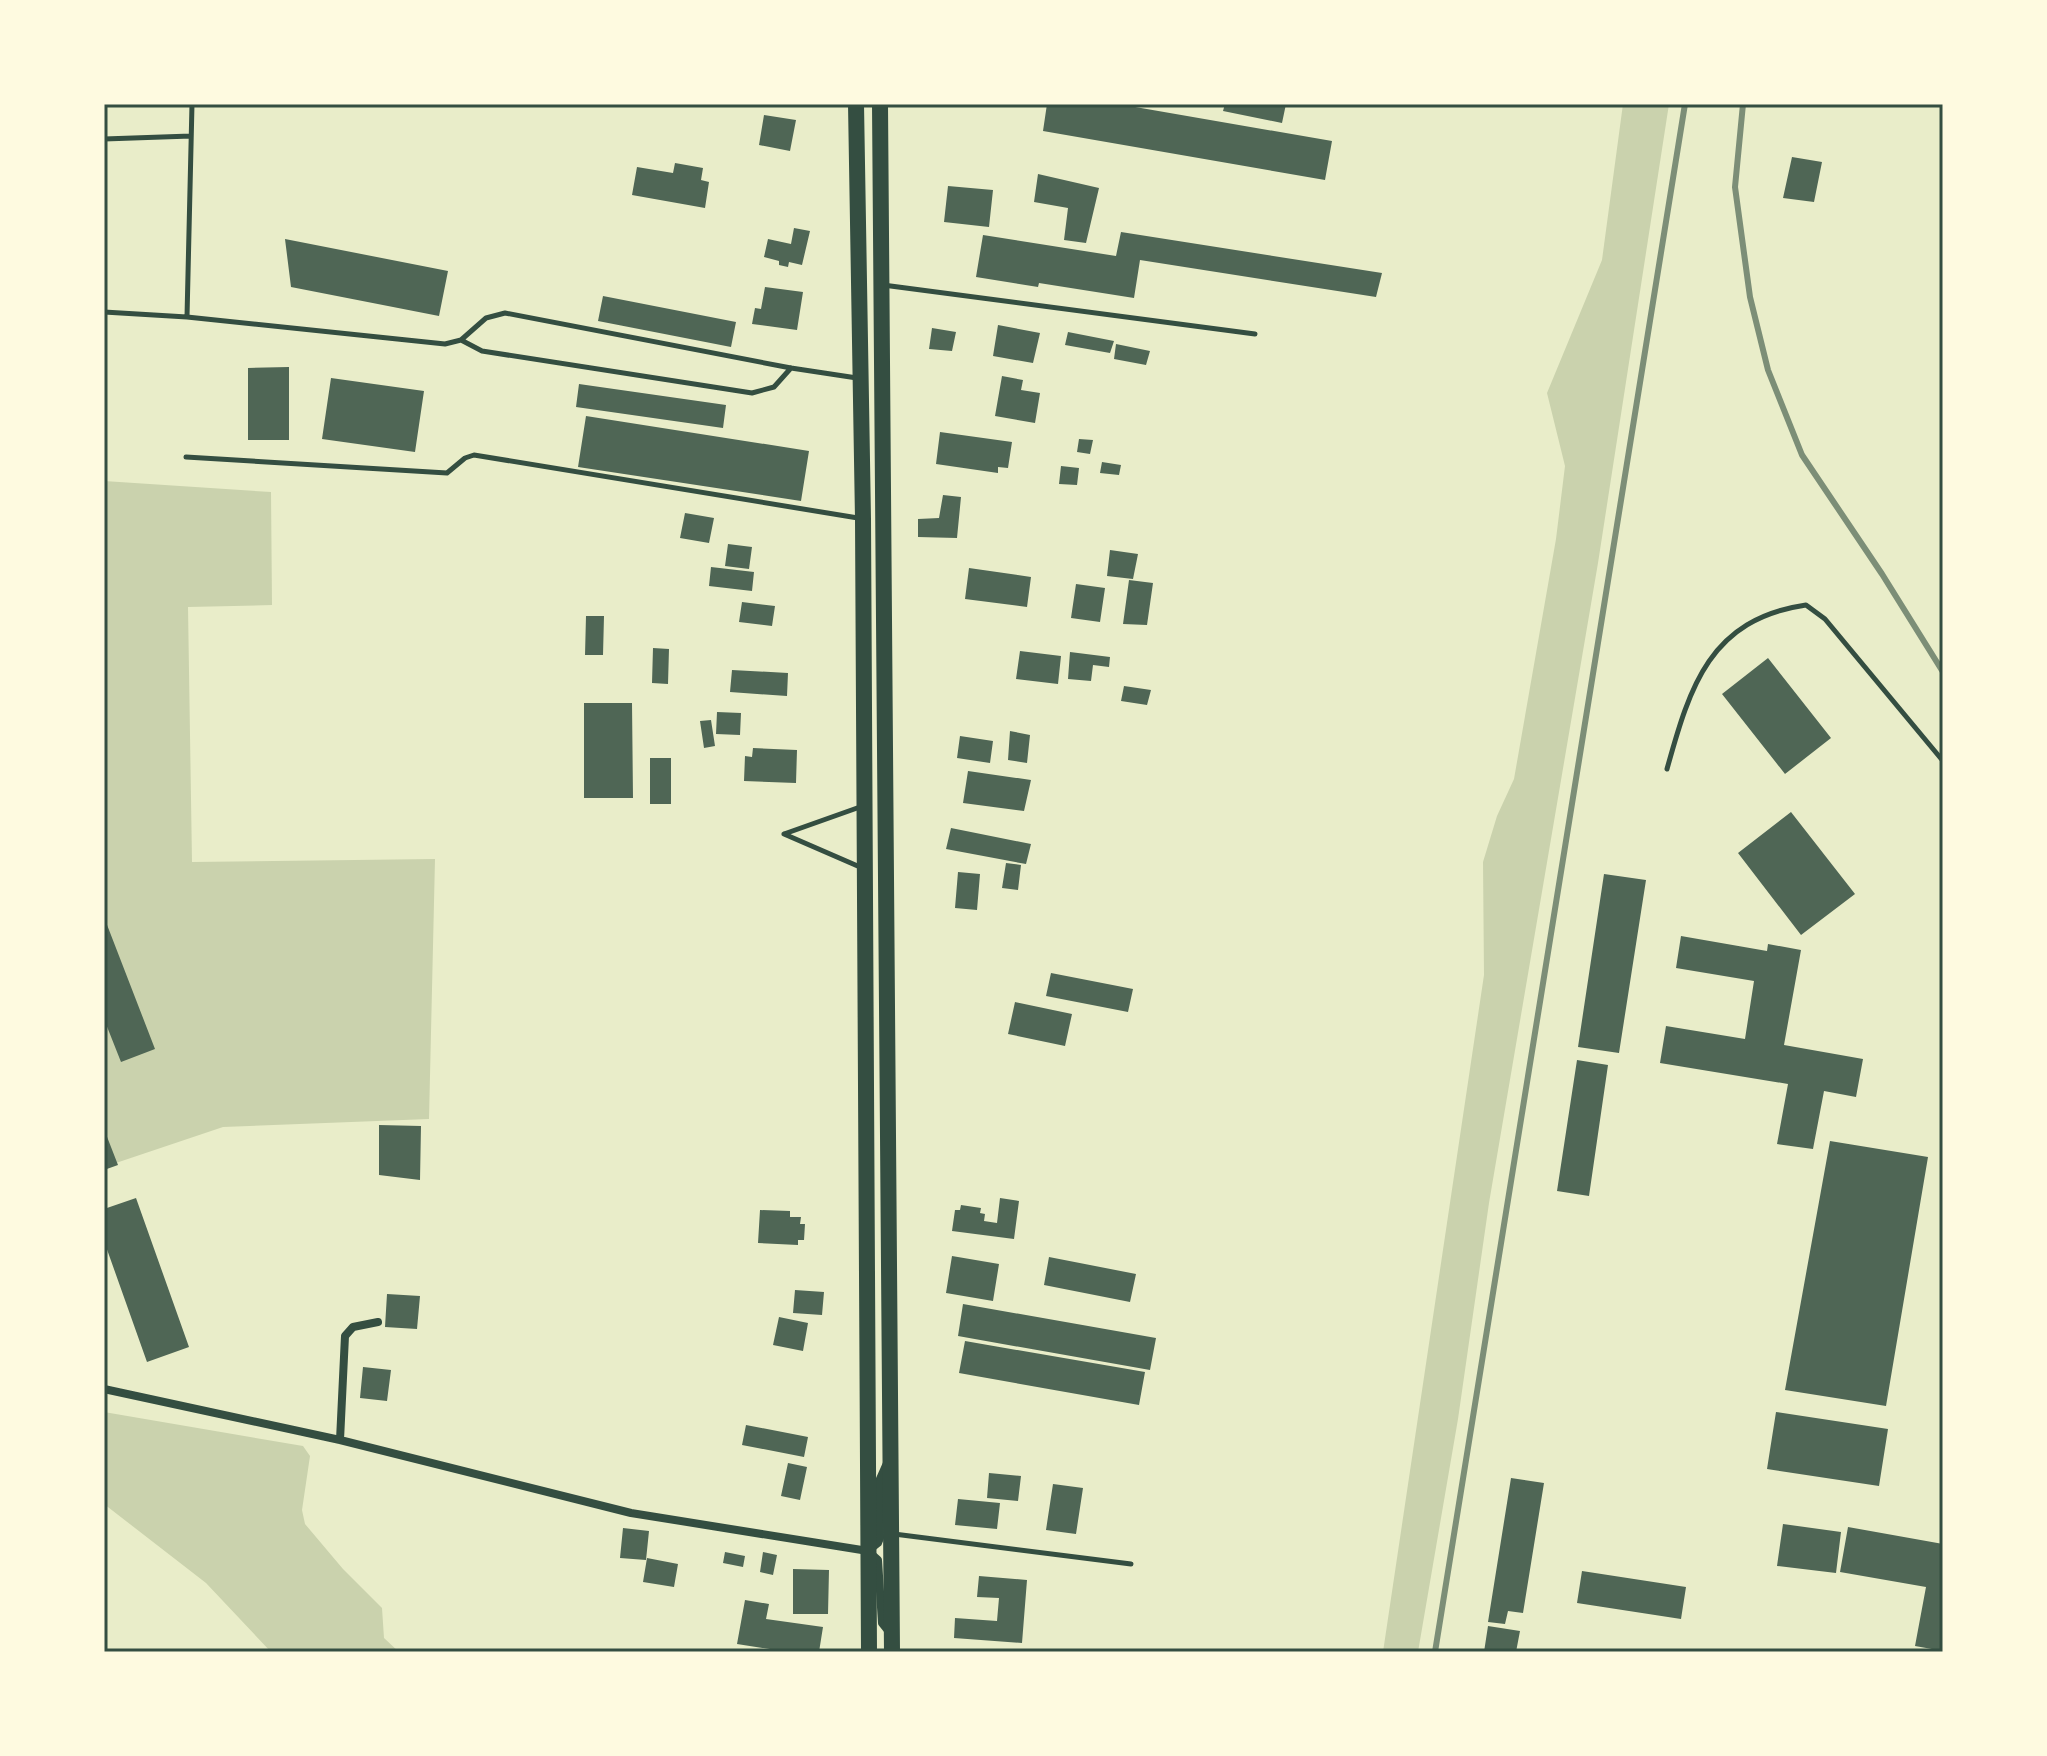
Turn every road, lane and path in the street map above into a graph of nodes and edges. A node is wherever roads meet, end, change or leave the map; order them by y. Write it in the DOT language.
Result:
graph roads {
  1 [pos="192,104"];
  2 [pos="856,104"];
  3 [pos="880,104"];
  4 [pos="191,136"];
  5 [pos="104,139"];
  6 [pos="883,285"];
  7 [pos="104,312"];
  8 [pos="187,317"];
  9 [pos="1255,334"];
  10 [pos="461,340"];
  11 [pos="791,368"];
  12 [pos="861,379"];
  13 [pos="186,457"];
  14 [pos="863,519"];
  15 [pos="1943,761"];
  16 [pos="1667,769"];
  17 [pos="865,805"];
  18 [pos="865,870"];
  19 [pos="378,1322"];
  20 [pos="104,1389"];
  21 [pos="340,1440"];
  22 [pos="889,1459"];
  23 [pos="889,1533"];
  24 [pos="868,1551"];
  25 [pos="1131,1564"];
  26 [pos="891,1634"];
  27 [pos="869,1652"];
  28 [pos="892,1652"];
  1 -- 4 [label="lane"];
  2 -- 12 [label="main road"];
  3 -- 6 [label="main road"];
  4 -- 5 [label="lane"];
  4 -- 8 [label="lane"];
  6 -- 9 [label="lane"];
  6 -- 22 [label="main road"];
  7 -- 8 [label="lane"];
  8 -- 10 [label="lane"];
  10 -- 11 [label="lane"];
  10 -- 11 [label="lane"];
  11 -- 12 [label="lane"];
  12 -- 14 [label="main road"];
  13 -- 14 [label="lane"];
  14 -- 17 [label="main road"];
  15 -- 16 [label="lane"];
  17 -- 18 [label="main road"];
  17 -- 18 [label="lane"];
  18 -- 24 [label="main road"];
  19 -- 21 [label="street"];
  20 -- 21 [label="street"];
  21 -- 24 [label="street"];
  22 -- 23 [label="main road"];
  22 -- 24 [label="street"];
  23 -- 25 [label="lane"];
  23 -- 26 [label="main road"];
  24 -- 26 [label="street"];
  24 -- 27 [label="main road"];
  26 -- 28 [label="main road"];
}
